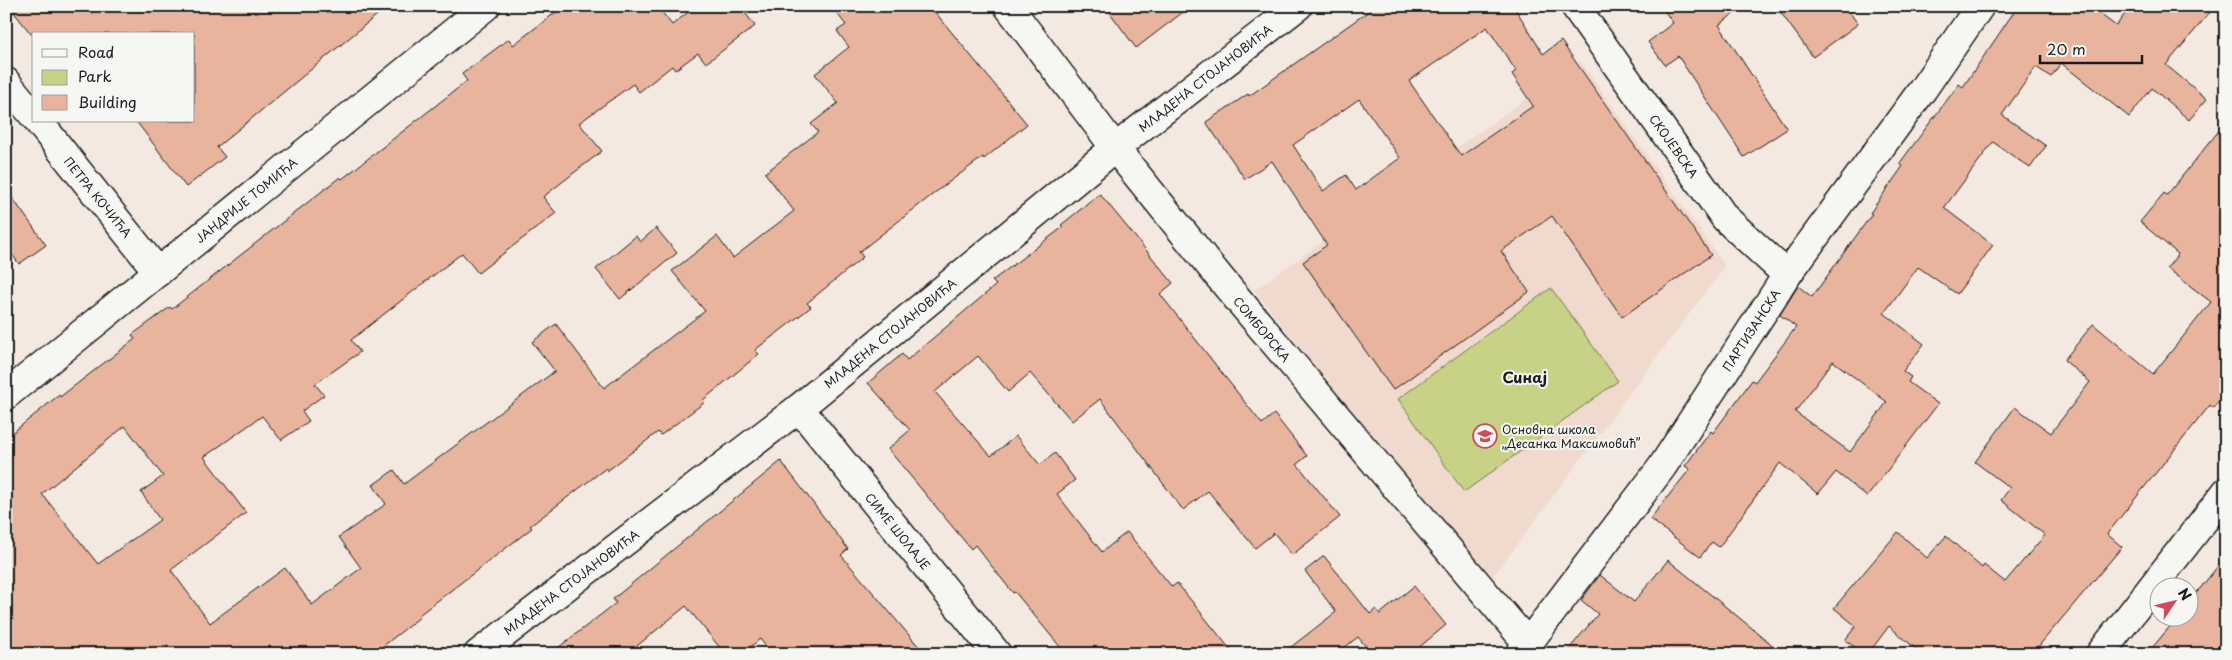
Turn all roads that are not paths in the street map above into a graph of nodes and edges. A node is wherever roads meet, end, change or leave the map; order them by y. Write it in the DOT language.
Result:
graph roads {
  1 [pos="1008,6"];
  2 [pos="1298,6"];
  3 [pos="1575,6"];
  4 [pos="1980,6"];
  5 [pos="478,9"];
  6 [pos="6,82"];
  7 [pos="32,114"];
  8 [pos="39,122"];
  9 [pos="1115,148"];
  10 [pos="158,272"];
  11 [pos="1787,275"];
  12 [pos="6,394"];
  13 [pos="799,408"];
  14 [pos="2226,492"];
  15 [pos="1524,649"];
  16 [pos="478,654"];
  17 [pos="997,654"];
  18 [pos="2100,654"];
  1 -- 9 [label="street, СОМБОРСКА"];
  2 -- 9 [label="street, МЛАДЕНА СТОЈАНОВИЋА"];
  3 -- 11 [label="street, СКОЈЕВСКА"];
  4 -- 11 [label="street, ПАРТИЗАНСКА"];
  5 -- 10 [label="street, ЈАНДРИЈЕ ТОМИЋА"];
  6 -- 7 [label="street"];
  8 -- 10 [label="street, ПЕТРА КОЧИЋА"];
  9 -- 13 [label="street, МЛАДЕНА СТОЈАНОВИЋА"];
  9 -- 15 [label="street, СОМБОРСКА"];
  10 -- 12 [label="street, ЈАНДРИЈЕ ТОМИЋА"];
  11 -- 15 [label="street, ПАРТИЗАНСКА"];
  13 -- 16 [label="street, МЛАДЕНА СТОЈАНОВИЋА"];
  13 -- 17 [label="street, СИМЕ ШОЛАЈЕ"];
  14 -- 18 [label="street"];
}
